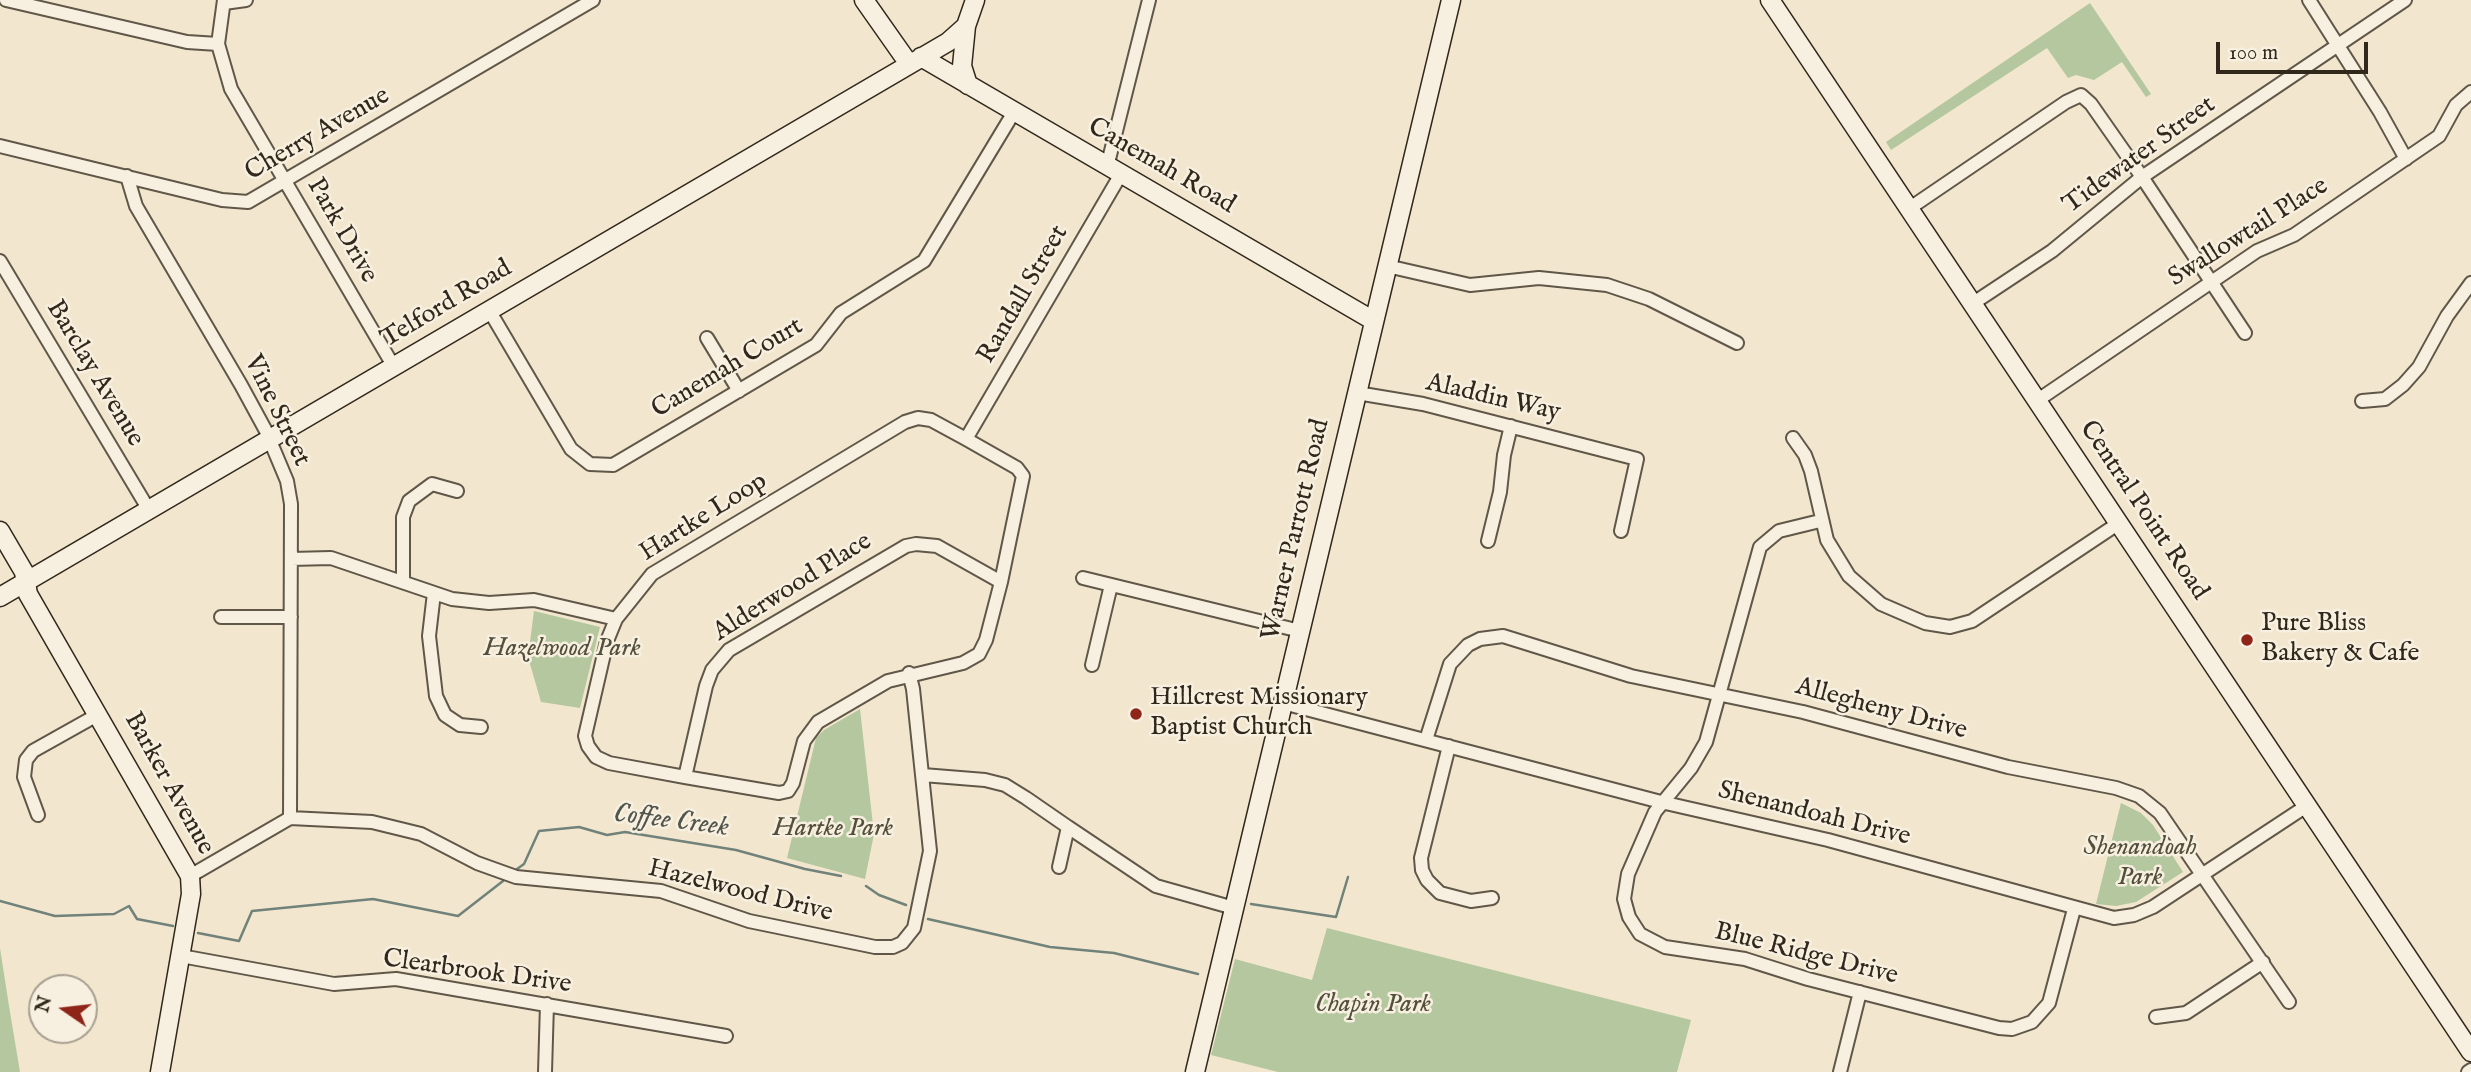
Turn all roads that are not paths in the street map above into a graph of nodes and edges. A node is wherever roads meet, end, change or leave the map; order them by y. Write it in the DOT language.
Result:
graph roads {
  1 [pos="6,0"];
  2 [pos="246,0"];
  3 [pos="593,0"];
  4 [pos="864,0"];
  5 [pos="975,0"];
  6 [pos="1149,0"];
  7 [pos="1451,0"];
  8 [pos="1770,0"];
  9 [pos="2309,0"];
  10 [pos="2405,0"];
  11 [pos="224,1"];
  12 [pos="966,26"];
  13 [pos="218,44"];
  14 [pos="2336,48"];
  15 [pos="915,60"];
  16 [pos="968,85"];
  17 [pos="2471,92"];
  18 [pos="1014,112"];
  19 [pos="0,146"];
  20 [pos="2406,159"];
  21 [pos="1114,170"];
  22 [pos="127,176"];
  23 [pos="2142,177"];
  24 [pos="285,182"];
  25 [pos="1910,208"];
  26 [pos="0,261"];
  27 [pos="1387,266"];
  28 [pos="2212,282"];
  29 [pos="2471,283"];
  30 [pos="1972,304"];
  31 [pos="489,310"];
  32 [pos="1374,321"];
  33 [pos="2245,333"];
  34 [pos="708,338"];
  35 [pos="1737,344"];
  36 [pos="394,367"];
  37 [pos="739,391"];
  38 [pos="1357,393"];
  39 [pos="2038,400"];
  40 [pos="2362,401"];
  41 [pos="1511,426"];
  42 [pos="1793,438"];
  43 [pos="966,439"];
  44 [pos="269,441"];
  45 [pos="457,491"];
  46 [pos="149,510"];
  47 [pos="1820,521"];
  48 [pos="2119,523"];
  49 [pos="0,531"];
  50 [pos="1621,531"];
  51 [pos="1488,541"];
  52 [pos="291,559"];
  53 [pos="1083,578"];
  54 [pos="403,580"];
  55 [pos="26,582"];
  56 [pos="1001,582"];
  57 [pos="1111,585"];
  58 [pos="434,593"];
  59 [pos="0,597"];
  60 [pos="221,617"];
  61 [pos="291,617"];
  62 [pos="616,619"];
  63 [pos="1300,631"];
  64 [pos="1092,666"];
  65 [pos="909,673"];
  66 [pos="1721,695"];
  67 [pos="1283,703"];
  68 [pos="99,714"];
  69 [pos="481,727"];
  70 [pos="1426,740"];
  71 [pos="1449,746"];
  72 [pos="923,775"];
  73 [pos="685,777"];
  74 [pos="1661,802"];
  75 [pos="2308,806"];
  76 [pos="38,816"];
  77 [pos="290,818"];
  78 [pos="1068,827"];
  79 [pos="1059,867"];
  80 [pos="2204,873"];
  81 [pos="190,876"];
  82 [pos="1492,898"];
  83 [pos="1234,908"];
  84 [pos="2074,909"];
  85 [pos="181,956"];
  86 [pos="2263,962"];
  87 [pos="1860,992"];
  88 [pos="2289,1002"];
  89 [pos="547,1004"];
  90 [pos="2156,1017"];
  91 [pos="726,1037"];
  92 [pos="2471,1052"];
  93 [pos="160,1072"];
  94 [pos="545,1072"];
  95 [pos="1195,1072"];
  96 [pos="1840,1072"];
  1 -- 13 [label="street"];
  2 -- 11 [label="street"];
  3 -- 24 [label="street, Cherry Avenue"];
  4 -- 15 [label="street"];
  5 -- 12 [label="street"];
  6 -- 21 [label="street, Randall Street"];
  7 -- 27 [label="street, Warner Parrott Road"];
  8 -- 25 [label="street, Central Point Road"];
  9 -- 14 [label="street"];
  10 -- 14 [label="street, Tidewater Street"];
  11 -- 13 [label="street, Park Drive"];
  12 -- 15 [label="street, Telford Road"];
  12 -- 16 [label="street"];
  13 -- 24 [label="street, Park Drive"];
  14 -- 20 [label="street"];
  14 -- 23 [label="street, Tidewater Street"];
  15 -- 16 [label="street, Canemah Road"];
  15 -- 31 [label="street, Telford Road"];
  16 -- 18 [label="street, Canemah Road"];
  17 -- 20 [label="street, Swallowtail Place"];
  18 -- 21 [label="street, Canemah Road"];
  18 -- 37 [label="street, Canemah Court"];
  19 -- 22 [label="street, Cherry Avenue"];
  20 -- 28 [label="street, Swallowtail Place"];
  21 -- 32 [label="street, Canemah Road"];
  21 -- 43 [label="street, Randall Street"];
  22 -- 24 [label="street, Cherry Avenue"];
  22 -- 44 [label="street, Vine Street"];
  23 -- 25 [label="street"];
  23 -- 28 [label="street"];
  23 -- 30 [label="street, Tidewater Street"];
  24 -- 36 [label="street, Park Drive"];
  25 -- 30 [label="street, Central Point Road"];
  26 -- 46 [label="street, Barclay Avenue"];
  27 -- 32 [label="street, Warner Parrott Road"];
  27 -- 35 [label="street"];
  28 -- 33 [label="street"];
  28 -- 39 [label="street, Swallowtail Place"];
  29 -- 40 [label="street"];
  30 -- 39 [label="street, Central Point Road"];
  31 -- 36 [label="street, Telford Road"];
  31 -- 37 [label="street, Canemah Court"];
  32 -- 38 [label="street, Warner Parrott Road"];
  34 -- 37 [label="street"];
  36 -- 44 [label="street, Telford Road"];
  38 -- 41 [label="street, Aladdin Way"];
  38 -- 63 [label="street, Warner Parrott Road"];
  39 -- 48 [label="street, Central Point Road"];
  41 -- 50 [label="street, Aladdin Way"];
  41 -- 51 [label="street"];
  42 -- 47 [label="street"];
  43 -- 56 [label="street, Hartke Loop"];
  43 -- 62 [label="street, Hartke Loop"];
  44 -- 46 [label="street, Telford Road"];
  44 -- 52 [label="street, Vine Street"];
  45 -- 54 [label="street"];
  46 -- 55 [label="street, Telford Road"];
  47 -- 48 [label="street"];
  47 -- 66 [label="street, Blue Ridge Drive"];
  48 -- 75 [label="street, Central Point Road"];
  49 -- 55 [label="street, Barker Avenue"];
  52 -- 54 [label="street"];
  52 -- 61 [label="street, Vine Street"];
  53 -- 57 [label="street"];
  54 -- 58 [label="street"];
  55 -- 59 [label="street, Telford Road"];
  55 -- 68 [label="street, Barker Avenue"];
  56 -- 65 [label="street, Hartke Loop"];
  56 -- 73 [label="street, Alderwood Place"];
  57 -- 63 [label="street"];
  57 -- 64 [label="street"];
  58 -- 62 [label="street"];
  58 -- 69 [label="street"];
  60 -- 61 [label="street"];
  61 -- 77 [label="street, Vine Street"];
  62 -- 73 [label="street, Hartke Loop"];
  63 -- 67 [label="street, Warner Parrott Road"];
  65 -- 72 [label="street, Hazelwood Drive"];
  65 -- 73 [label="street, Hartke Loop"];
  66 -- 70 [label="street, Allegheny Drive"];
  66 -- 74 [label="street, Blue Ridge Drive"];
  66 -- 80 [label="street, Allegheny Drive"];
  67 -- 70 [label="street, Shenandoah Drive"];
  67 -- 83 [label="street, Warner Parrott Road"];
  68 -- 76 [label="street"];
  68 -- 81 [label="street, Barker Avenue"];
  70 -- 71 [label="street, Shenandoah Drive"];
  71 -- 74 [label="street, Shenandoah Drive"];
  71 -- 82 [label="street"];
  72 -- 77 [label="street, Hazelwood Drive"];
  72 -- 78 [label="street"];
  74 -- 84 [label="street, Shenandoah Drive"];
  74 -- 87 [label="street, Blue Ridge Drive"];
  75 -- 80 [label="street, Shenandoah Drive"];
  75 -- 92 [label="street, Central Point Road"];
  77 -- 81 [label="street"];
  78 -- 79 [label="street"];
  78 -- 83 [label="street"];
  80 -- 84 [label="street, Shenandoah Drive"];
  80 -- 86 [label="street, Allegheny Drive"];
  81 -- 85 [label="street, Barker Avenue"];
  83 -- 95 [label="street, Warner Parrott Road"];
  84 -- 87 [label="street, Blue Ridge Drive"];
  85 -- 89 [label="street, Clearbrook Drive"];
  85 -- 93 [label="street, Barker Avenue"];
  86 -- 88 [label="street, Allegheny Drive"];
  86 -- 90 [label="street"];
  87 -- 96 [label="street"];
  89 -- 91 [label="street, Clearbrook Drive"];
  89 -- 94 [label="street"];
}
